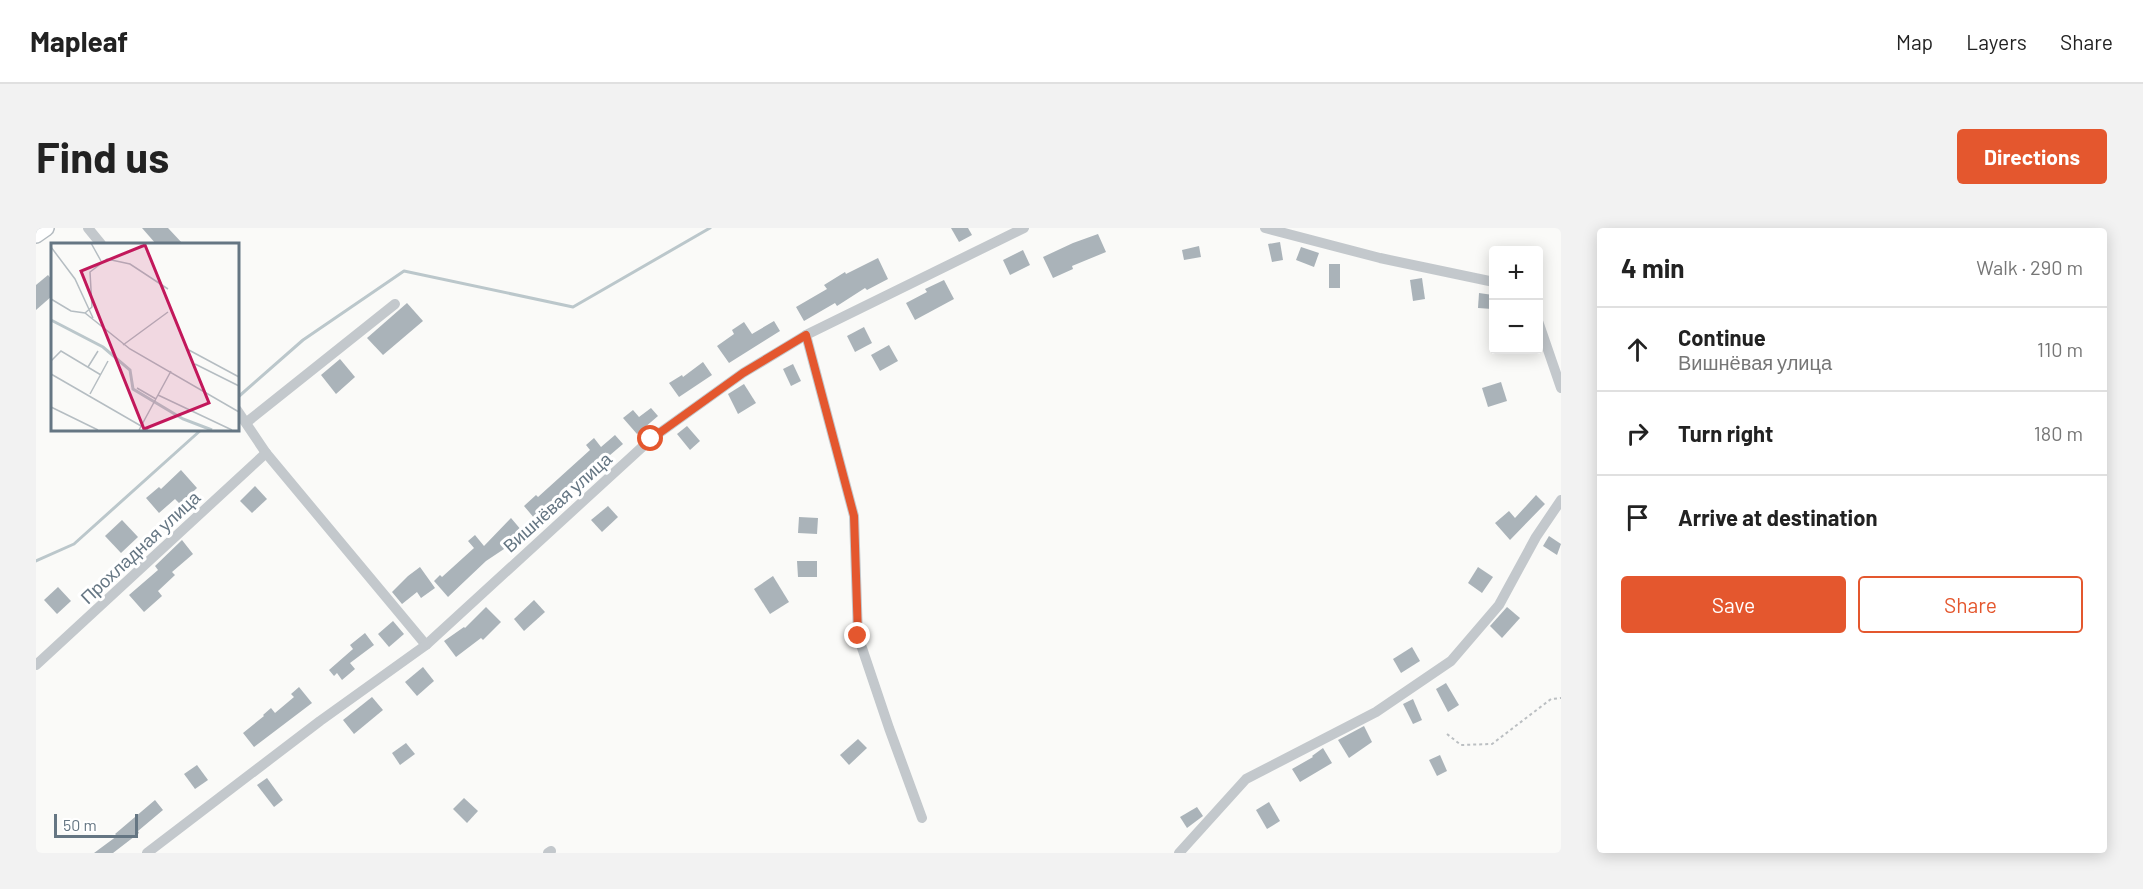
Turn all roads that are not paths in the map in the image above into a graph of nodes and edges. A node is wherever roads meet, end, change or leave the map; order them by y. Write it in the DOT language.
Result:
graph roads {
  1 [pos="45,228"];
  2 [pos="88,228"];
  3 [pos="1024,228"];
  4 [pos="1265,228"];
  5 [pos="36,235"];
  6 [pos="100,243"];
  7 [pos="1489,281"];
  8 [pos="395,304"];
  9 [pos="1543,333"];
  10 [pos="806,335"];
  11 [pos="1561,388"];
  12 [pos="238,411"];
  13 [pos="247,422"];
  14 [pos="266,453"];
  15 [pos="1561,500"];
  16 [pos="426,645"];
  17 [pos="36,665"];
  18 [pos="922,818"];
  19 [pos="147,853"];
  20 [pos="1179,853"];
  1 -- 5 [label="street"];
  2 -- 6 [label="street"];
  3 -- 10 [label="street, Вишнёвая улица"];
  4 -- 7 [label="street"];
  8 -- 13 [label="street"];
  9 -- 11 [label="street"];
  10 -- 16 [label="street, Вишнёвая улица"];
  10 -- 18 [label="street"];
  12 -- 13 [label="street"];
  13 -- 14 [label="street"];
  14 -- 16 [label="street"];
  14 -- 17 [label="street, Прохладная улица"];
  15 -- 20 [label="street"];
  16 -- 19 [label="street, Вишнёвая улица"];
}
